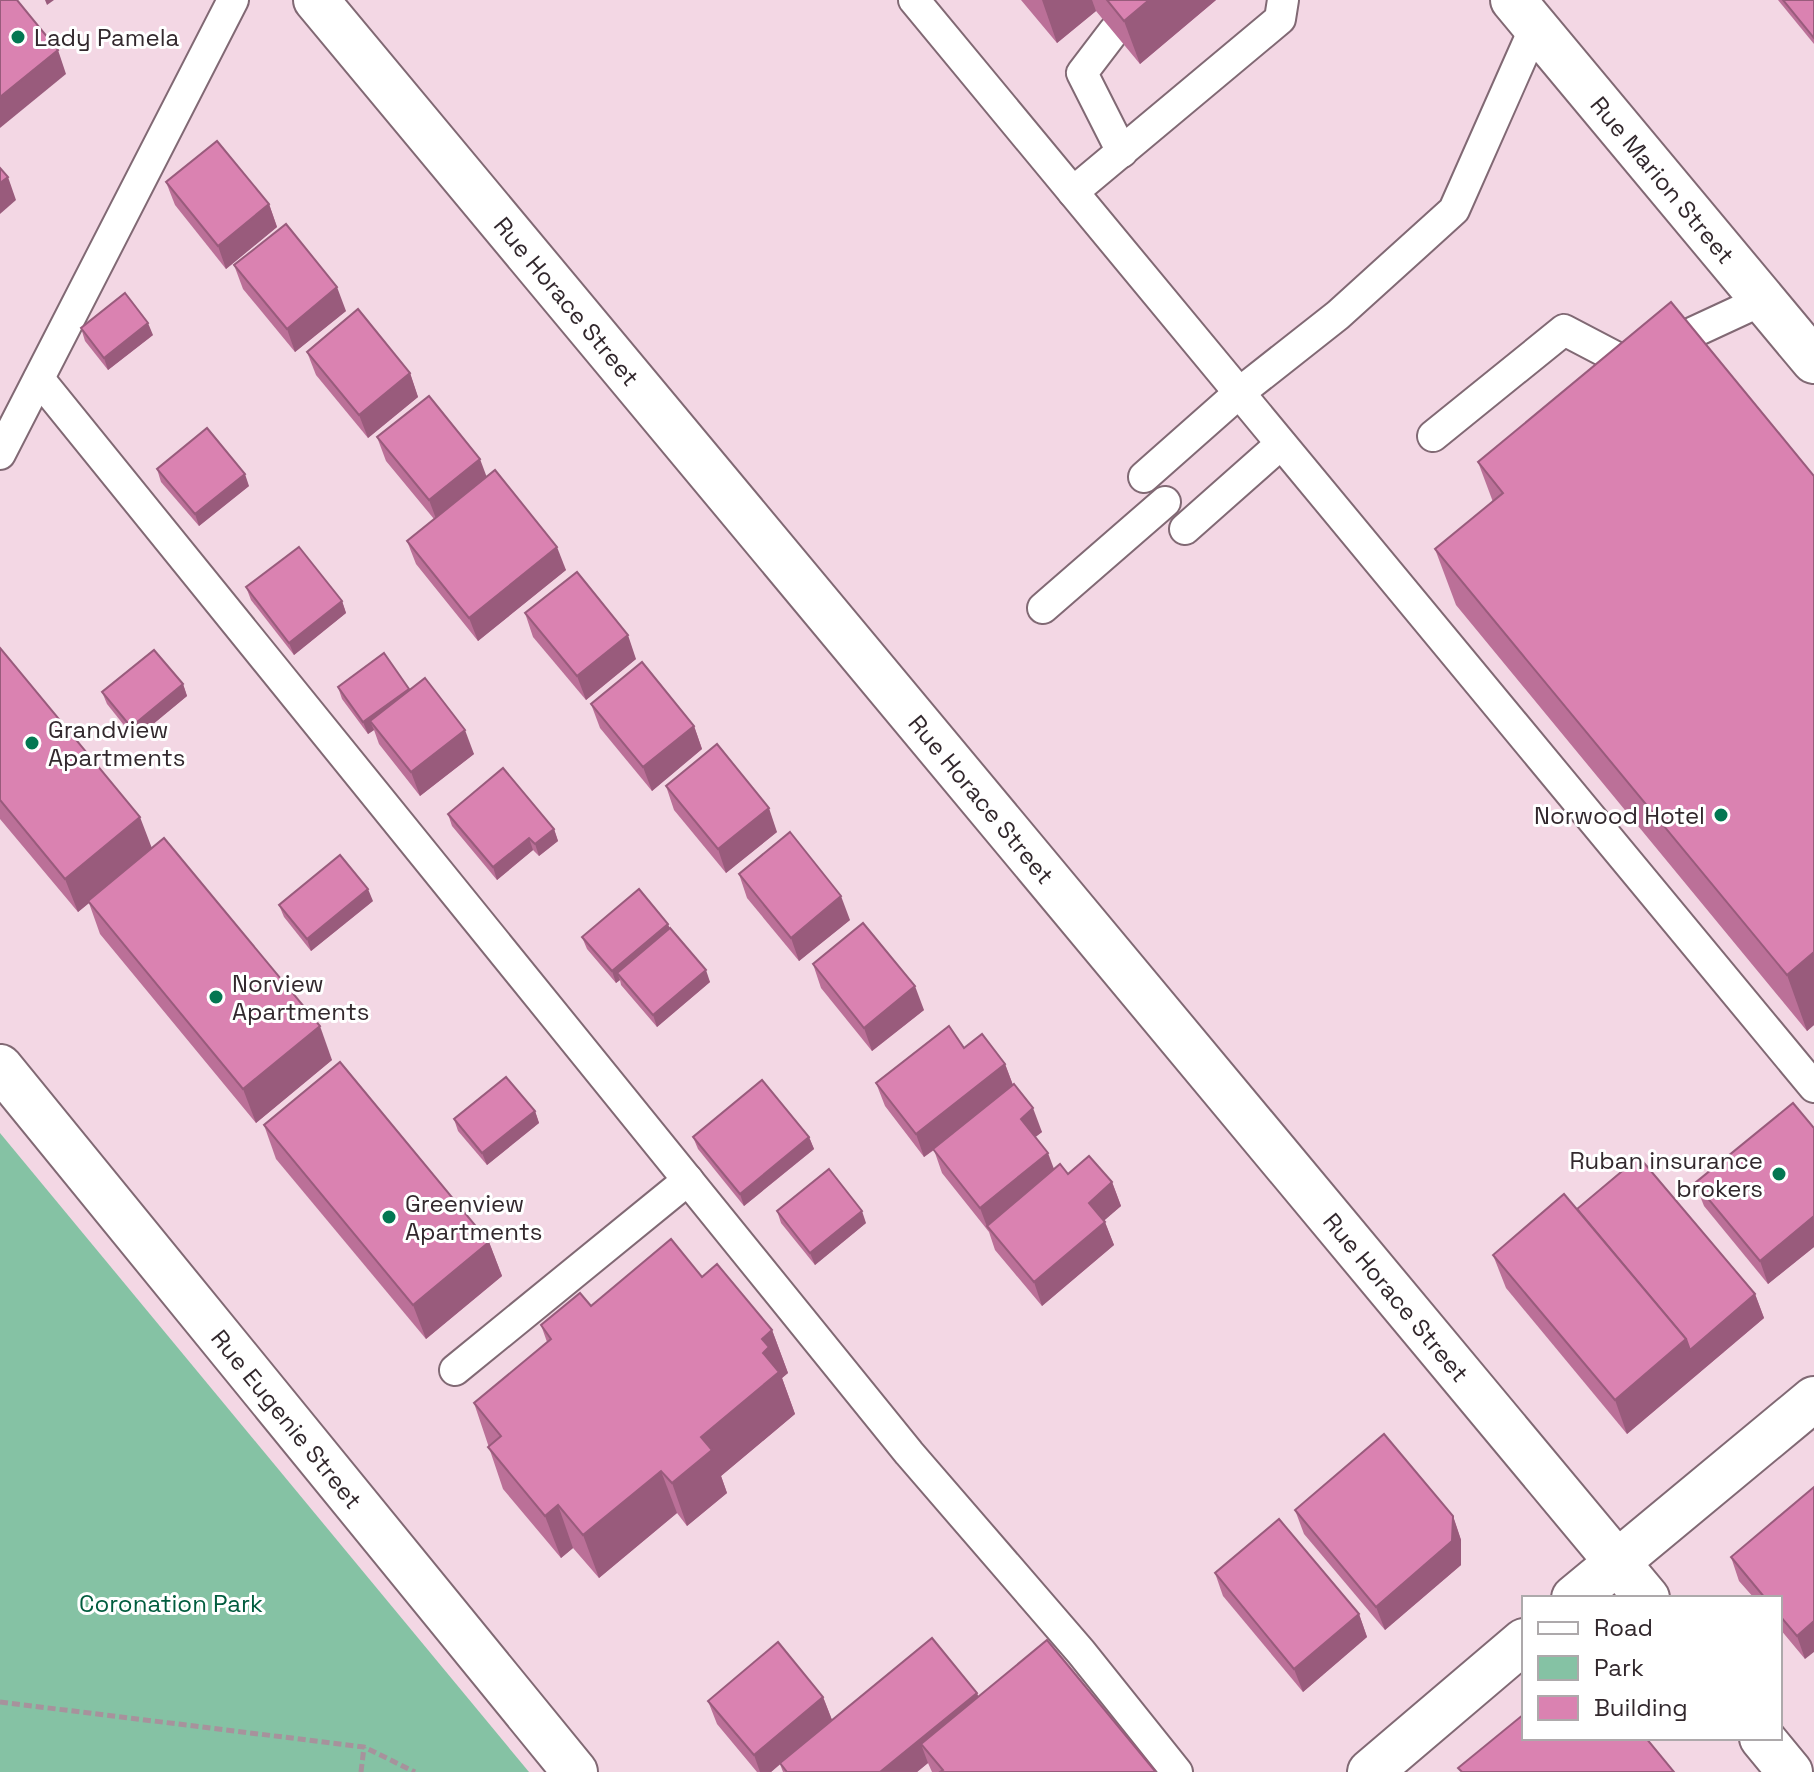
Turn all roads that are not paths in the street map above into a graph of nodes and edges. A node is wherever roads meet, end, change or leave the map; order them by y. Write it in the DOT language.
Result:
graph roads {
  1 [pos="233,0"];
  2 [pos="316,0"];
  3 [pos="914,0"];
  4 [pos="1283,0"];
  5 [pos="1524,13"];
  6 [pos="1114,31"];
  7 [pos="1122,152"];
  8 [pos="1073,192"];
  9 [pos="1763,300"];
  10 [pos="1814,361"];
  11 [pos="39,379"];
  12 [pos="1239,393"];
  13 [pos="1433,436"];
  14 [pos="1281,444"];
  15 [pos="0,454"];
  16 [pos="1144,477"];
  17 [pos="1165,502"];
  18 [pos="1185,529"];
  19 [pos="1043,608"];
  20 [pos="0,1067"];
  21 [pos="1814,1087"];
  22 [pos="688,1180"];
  23 [pos="455,1370"];
  24 [pos="1814,1399"];
  25 [pos="1617,1561"];
  26 [pos="1576,1596"];
  27 [pos="1645,1596"];
  28 [pos="1522,1643"];
  29 [pos="1764,1740"];
  30 [pos="575,1772"];
  31 [pos="1177,1772"];
  32 [pos="1370,1772"];
  33 [pos="1790,1772"];
  1 -- 11 [label="lane"];
  2 -- 25 [label="street, Rue Horace Street"];
  3 -- 8 [label="lane"];
  4 -- 7 [label="lane"];
  5 -- 9 [label="street, Rue Marion Street"];
  5 -- 12 [label="lane"];
  6 -- 7 [label="lane"];
  7 -- 8 [label="lane"];
  8 -- 12 [label="lane"];
  9 -- 10 [label="street, Rue Marion Street"];
  9 -- 13 [label="lane"];
  11 -- 15 [label="lane"];
  11 -- 22 [label="lane"];
  12 -- 14 [label="lane"];
  12 -- 16 [label="lane"];
  14 -- 18 [label="lane"];
  14 -- 21 [label="lane"];
  17 -- 19 [label="lane"];
  20 -- 30 [label="street, Rue Eugenie Street"];
  22 -- 23 [label="lane"];
  22 -- 31 [label="lane"];
  24 -- 25 [label="street"];
  25 -- 26 [label="street"];
  25 -- 27 [label="street, Rue Horace Street"];
  28 -- 32 [label="street"];
  29 -- 33 [label="street"];
}
